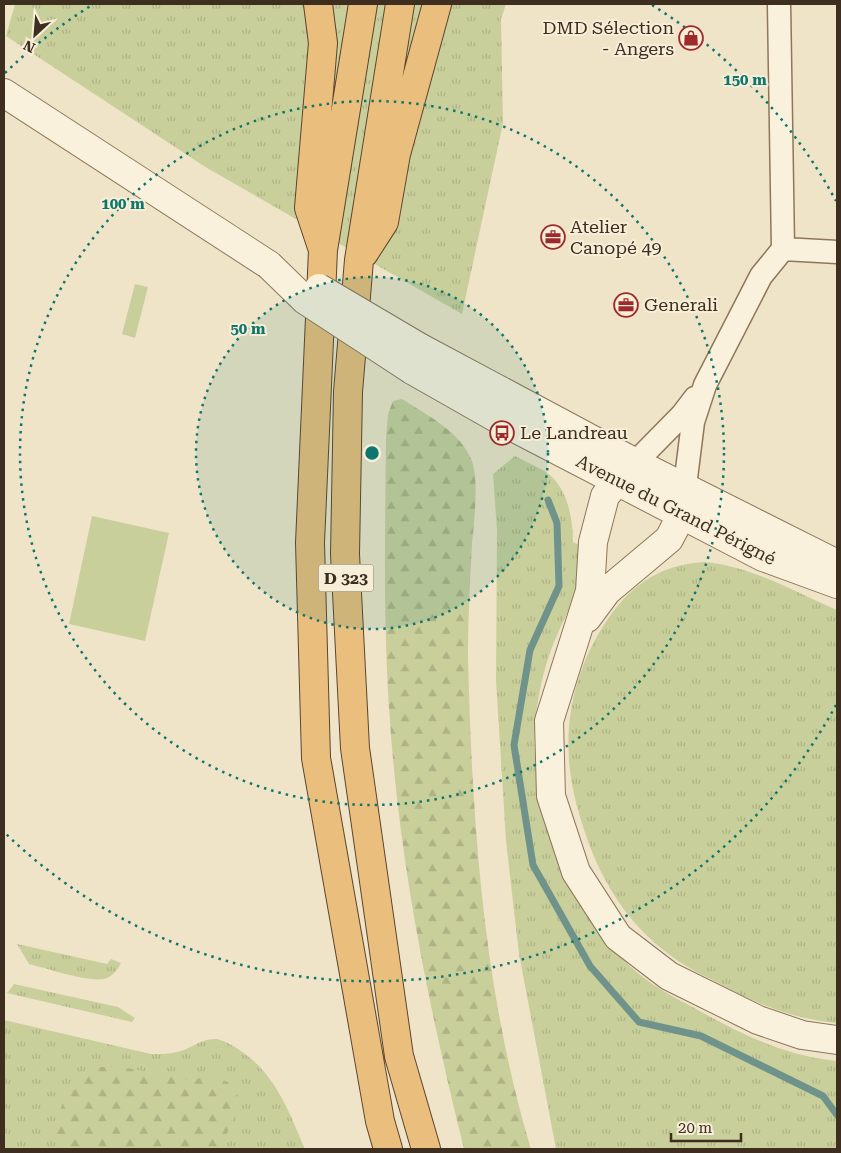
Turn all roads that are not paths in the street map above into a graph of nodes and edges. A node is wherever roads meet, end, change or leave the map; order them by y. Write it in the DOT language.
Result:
graph roads {
  1 [pos="318,4"];
  2 [pos="363,4"];
  3 [pos="400,4"];
  4 [pos="436,4"];
  5 [pos="779,4"];
  6 [pos="4,93"];
  7 [pos="783,249"];
  8 [pos="323,250"];
  9 [pos="837,252"];
  10 [pos="359,260"];
  11 [pos="705,385"];
  12 [pos="626,472"];
  13 [pos="685,487"];
  14 [pos="682,514"];
  15 [pos="837,564"];
  16 [pos="837,584"];
  17 [pos="575,634"];
  18 [pos="837,1040"];
  19 [pos="388,1149"];
  20 [pos="426,1149"];
  1 -- 8 [label="highway"];
  2 -- 8 [label="highway, D 323"];
  3 -- 10 [label="highway, D 323"];
  4 -- 10 [label="highway"];
  5 -- 7 [label="street"];
  6 -- 12 [label="street, Avenue du Grand Périgné, bridge"];
  7 -- 9 [label="street"];
  7 -- 11 [label="street"];
  8 -- 19 [label="highway, D 323"];
  10 -- 20 [label="highway, D 323"];
  11 -- 12 [label="street"];
  11 -- 13 [label="street"];
  12 -- 13 [label="street, Avenue du Grand Périgné"];
  12 -- 14 [label="street, Avenue du Grand Périgné"];
  12 -- 17 [label="street"];
  13 -- 14 [label="street"];
  13 -- 15 [label="street, Avenue du Grand Périgné"];
  14 -- 16 [label="street, Avenue du Grand Périgné"];
  14 -- 17 [label="street"];
  17 -- 18 [label="street"];
}
